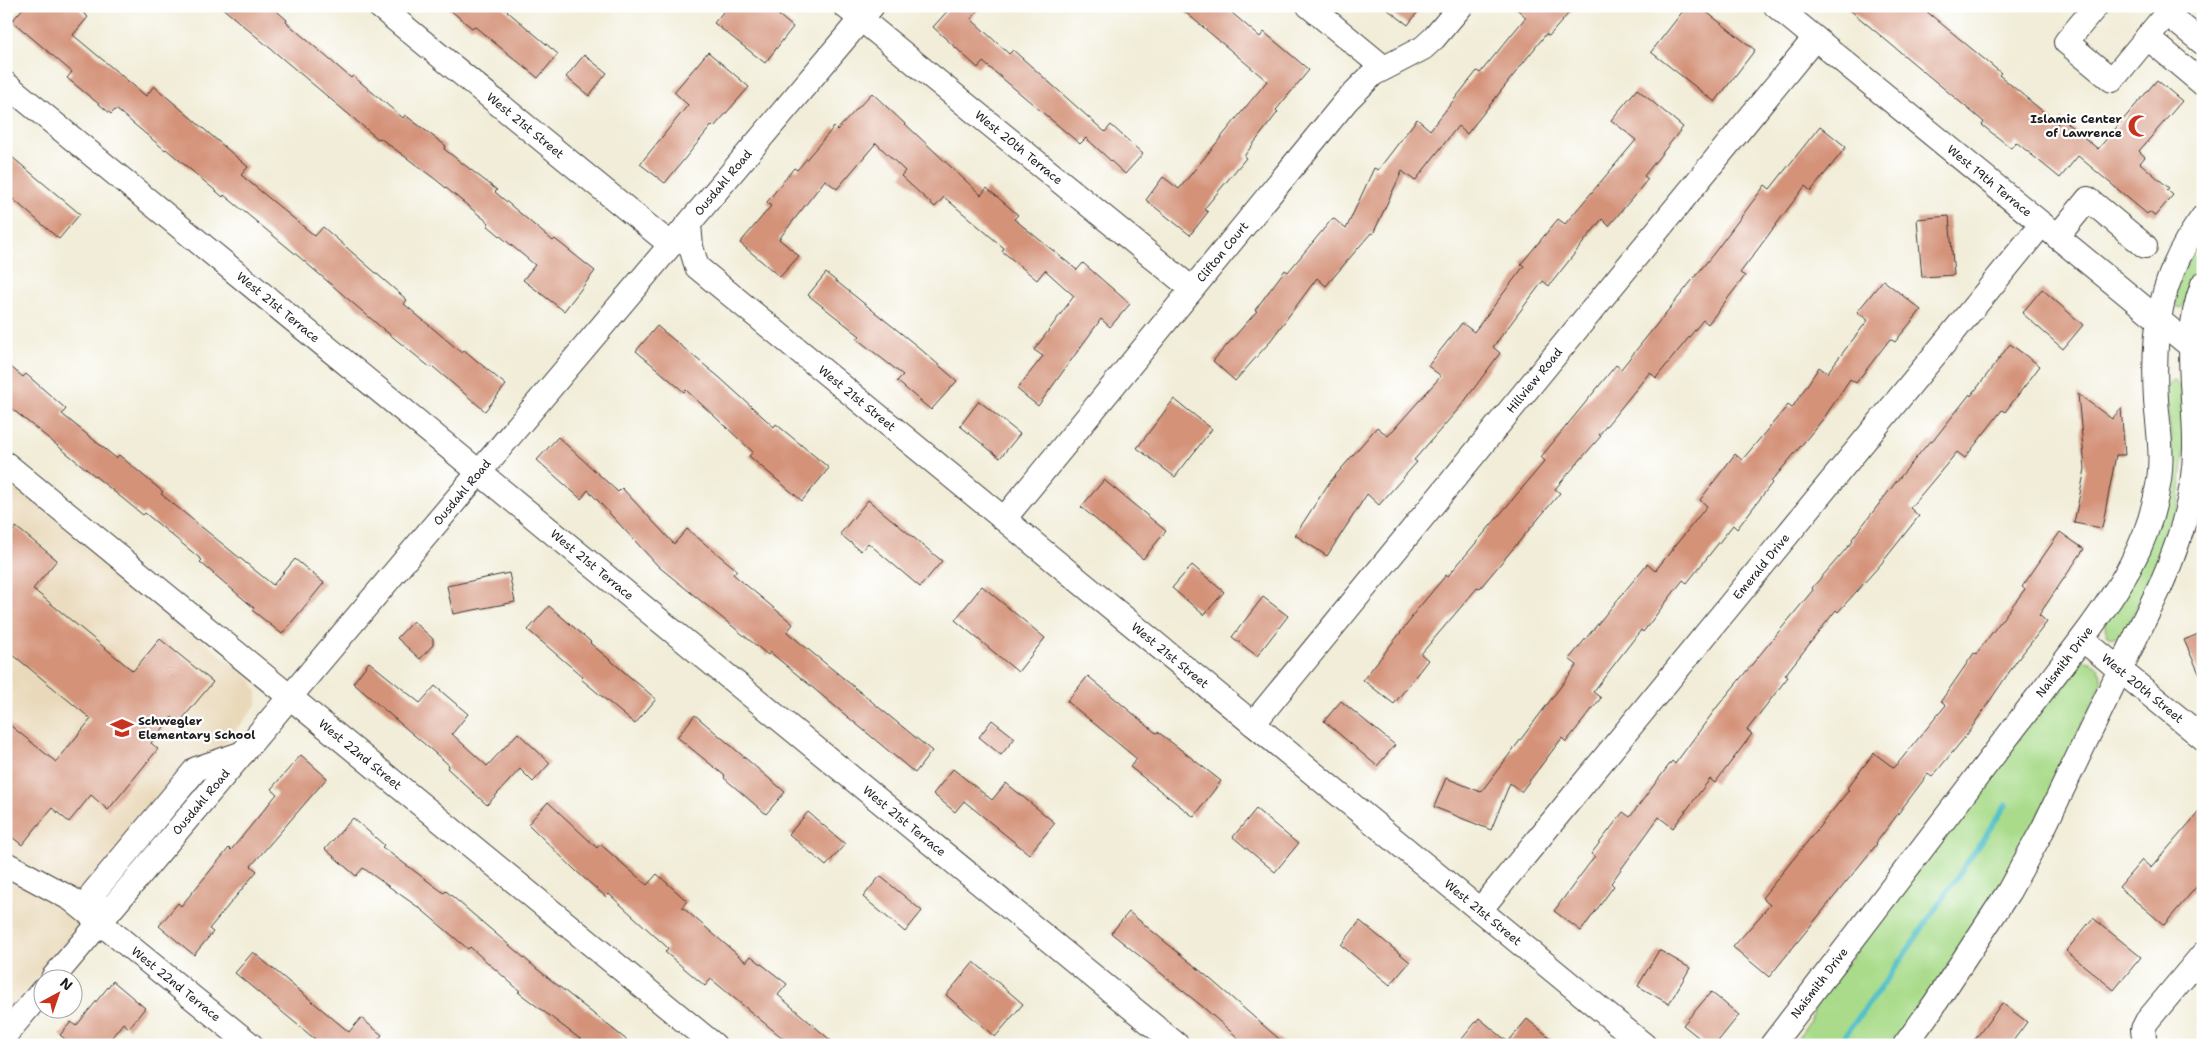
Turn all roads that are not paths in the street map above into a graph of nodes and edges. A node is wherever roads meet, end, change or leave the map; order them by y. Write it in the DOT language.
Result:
graph roads {
  1 [pos="379,6"];
  2 [pos="1309,6"];
  3 [pos="1461,6"];
  4 [pos="1776,6"];
  5 [pos="2096,6"];
  6 [pos="2170,10"];
  7 [pos="859,11"];
  8 [pos="1815,38"];
  9 [pos="2147,38"];
  10 [pos="2203,44"];
  11 [pos="1384,68"];
  12 [pos="6,84"];
  13 [pos="2203,84"];
  14 [pos="2203,217"];
  15 [pos="689,224"];
  16 [pos="2050,230"];
  17 [pos="671,245"];
  18 [pos="2145,246"];
  19 [pos="697,267"];
  20 [pos="648,272"];
  21 [pos="2203,284"];
  22 [pos="1192,289"];
  23 [pos="2158,320"];
  24 [pos="2196,350"];
  25 [pos="2199,431"];
  26 [pos="6,464"];
  27 [pos="480,473"];
  28 [pos="1004,519"];
  29 [pos="2082,639"];
  30 [pos="2119,669"];
  31 [pos="290,697"];
  32 [pos="1253,724"];
  33 [pos="2203,738"];
  34 [pos="8,870"];
  35 [pos="1480,910"];
  36 [pos="101,922"];
  37 [pos="2203,954"];
  38 [pos="62,968"];
  39 [pos="32,1003"];
  40 [pos="6,1034"];
  41 [pos="2144,1041"];
  42 [pos="250,1045"];
  43 [pos="714,1045"];
  44 [pos="1177,1045"];
  45 [pos="1644,1045"];
  46 [pos="1772,1045"];
  47 [pos="1905,1045"];
  1 -- 17 [label="street, West 21st Street"];
  2 -- 11 [label="street"];
  3 -- 11 [label="street, Clifton Court"];
  4 -- 8 [label="street, West 19th Terrace"];
  5 -- 9 [label="street"];
  6 -- 9 [label="street"];
  6 -- 10 [label="street"];
  7 -- 15 [label="street, Ousdahl Road"];
  7 -- 22 [label="street, West 20th Terrace"];
  8 -- 16 [label="street, West 19th Terrace"];
  8 -- 32 [label="street, Hillview Road"];
  9 -- 13 [label="street"];
  11 -- 22 [label="street, Clifton Court"];
  12 -- 27 [label="street, West 21st Terrace"];
  14 -- 23 [label="street, Naismith Drive"];
  15 -- 17 [label="street, Ousdahl Road"];
  15 -- 19 [label="street"];
  16 -- 18 [label="street, Emerald Drive"];
  16 -- 23 [label="street, West 19th Terrace"];
  16 -- 35 [label="street, Emerald Drive"];
  17 -- 20 [label="street, Ousdahl Road"];
  19 -- 20 [label="street"];
  19 -- 28 [label="street, West 21st Street"];
  20 -- 27 [label="street, Ousdahl Road"];
  21 -- 24 [label="street"];
  22 -- 28 [label="street, Clifton Court"];
  23 -- 24 [label="street, West 19th Terrace"];
  23 -- 29 [label="street, Naismith Drive"];
  24 -- 25 [label="street"];
  25 -- 30 [label="street"];
  26 -- 31 [label="street, West 22nd Street"];
  27 -- 31 [label="street, Ousdahl Road"];
  27 -- 44 [label="street, West 21st Terrace"];
  28 -- 32 [label="street, West 21st Street"];
  29 -- 30 [label="street, West 20th Street"];
  29 -- 46 [label="street, Naismith Drive"];
  30 -- 33 [label="street, West 20th Street"];
  30 -- 47 [label="street"];
  31 -- 36 [label="street, Ousdahl Road"];
  31 -- 43 [label="street, West 22nd Street"];
  32 -- 35 [label="street, West 21st Street"];
  34 -- 36 [label="street, West 22nd Terrace"];
  35 -- 45 [label="street, West 21st Street"];
  36 -- 38 [label="street, Ousdahl Road"];
  36 -- 42 [label="street, West 22nd Terrace"];
  37 -- 41 [label="street"];
  39 -- 40 [label="street"];
}
